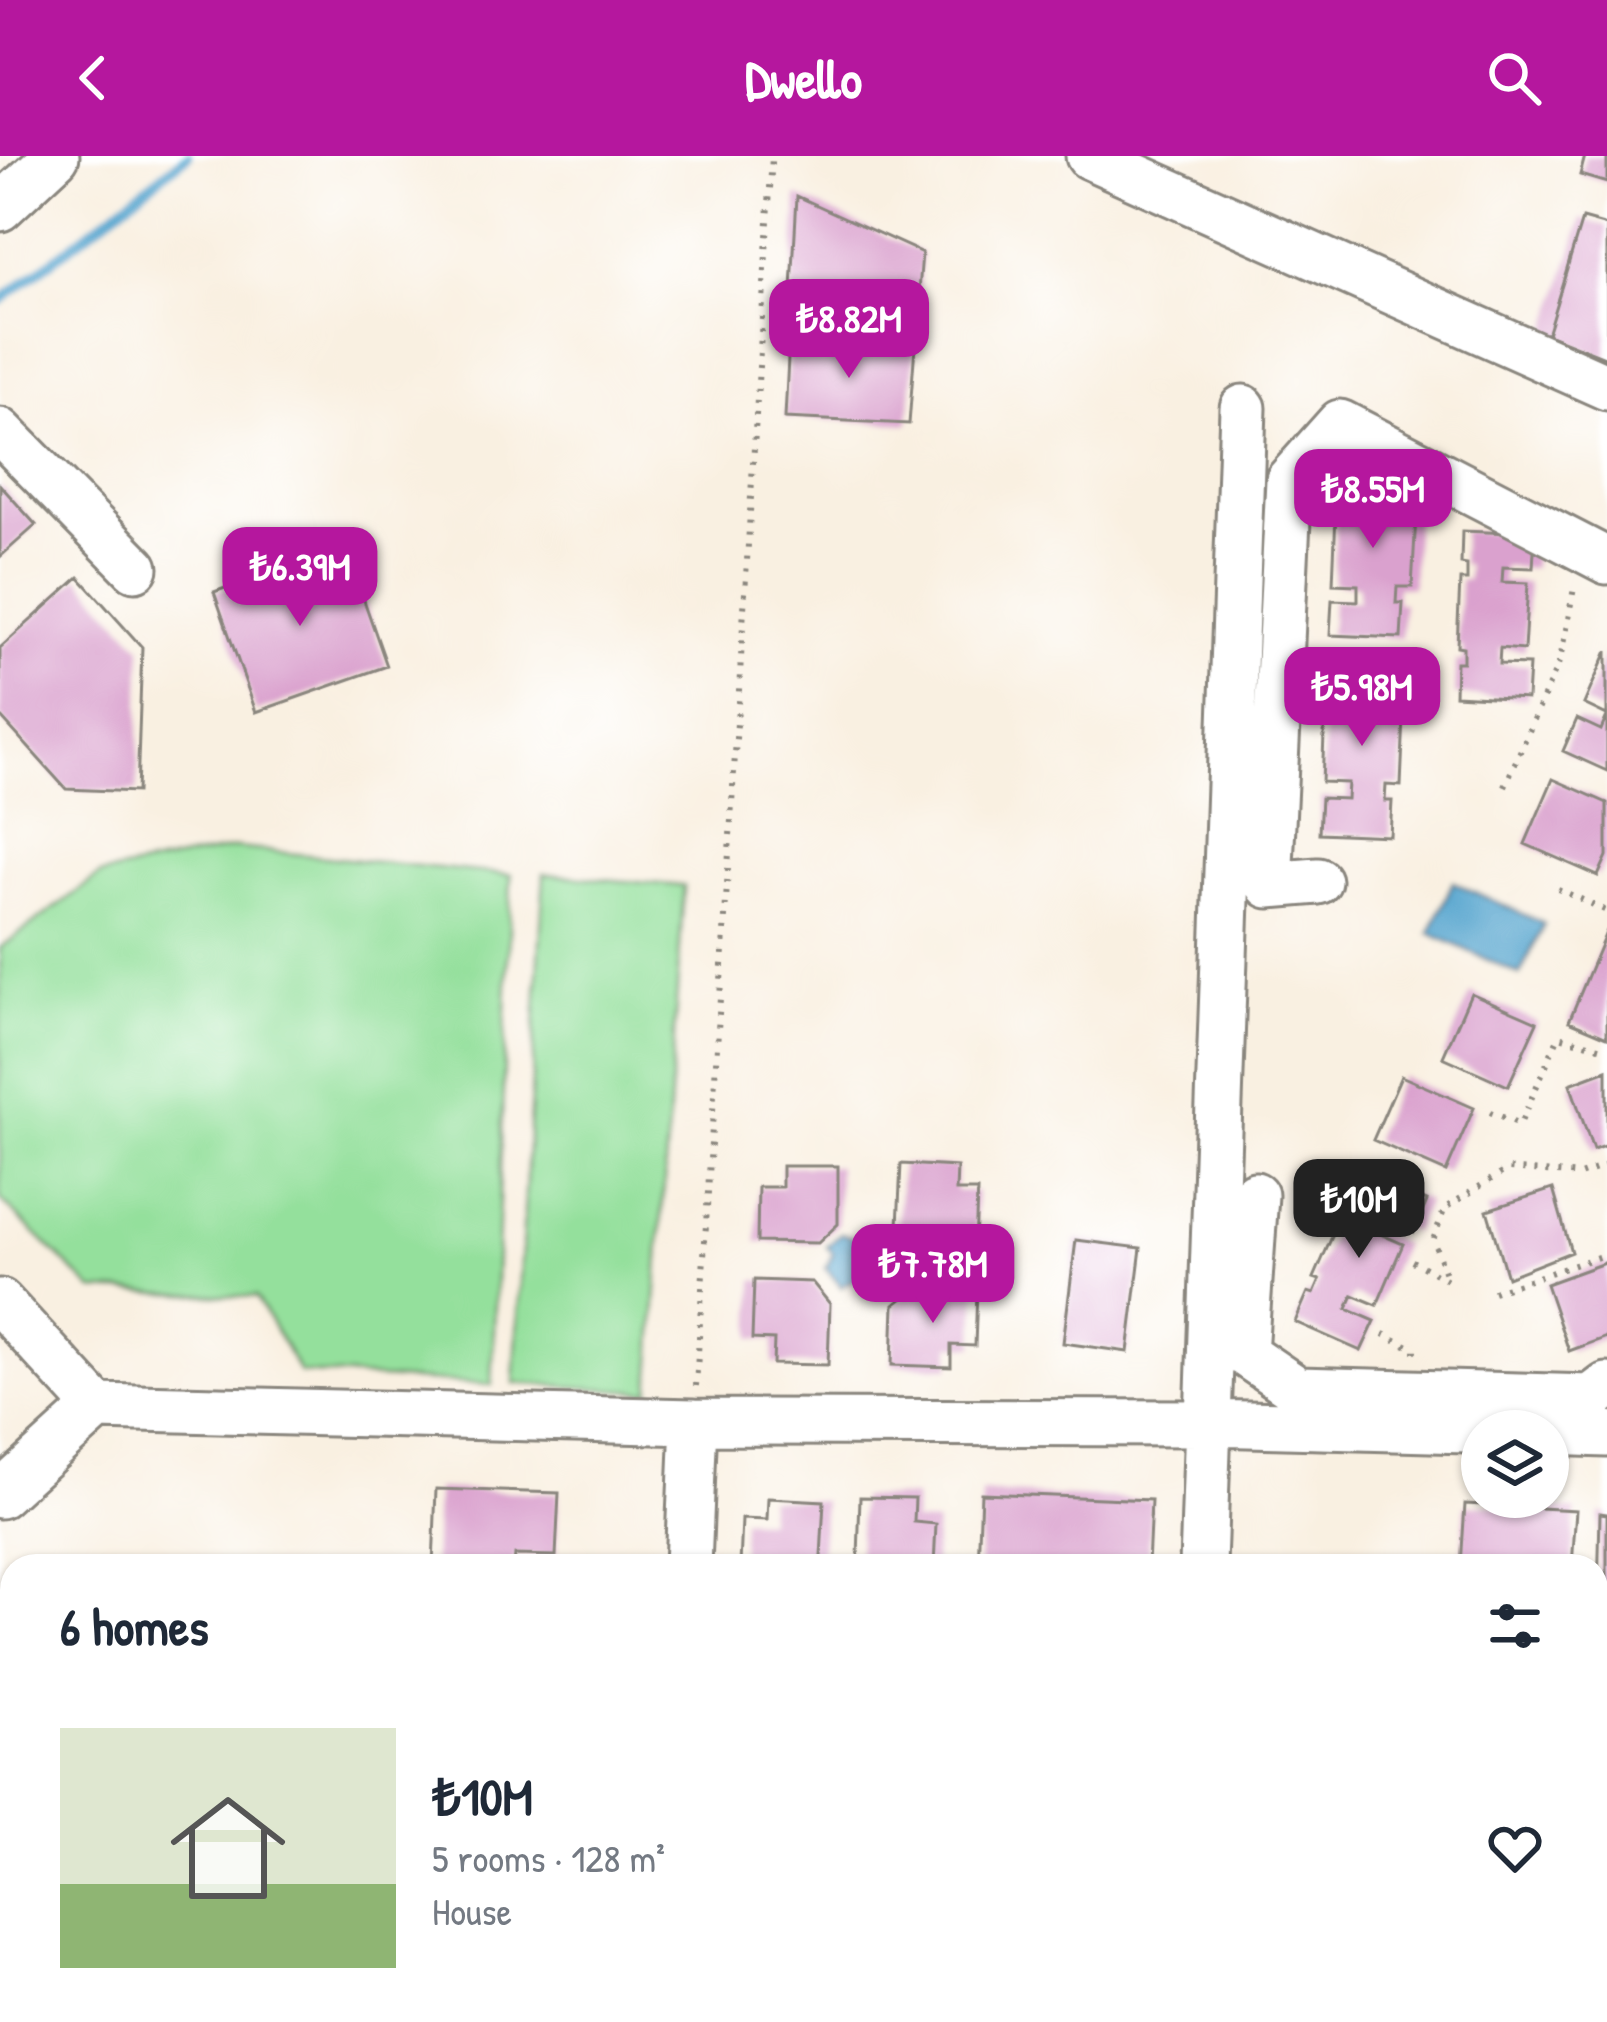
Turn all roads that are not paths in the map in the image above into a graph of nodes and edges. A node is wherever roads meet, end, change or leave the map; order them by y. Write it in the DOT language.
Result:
graph roads {
  1 [pos="56,156"];
  2 [pos="1089,156"];
  3 [pos="0,208"];
  4 [pos="1607,387"];
  5 [pos="1243,408"];
  6 [pos="0,431"];
  7 [pos="1594,555"];
  8 [pos="135,568"];
  9 [pos="1318,881"];
  10 [pos="1255,1195"];
  11 [pos="0,1302"];
  12 [pos="1607,1386"];
  13 [pos="97,1407"];
  14 [pos="694,1422"];
  15 [pos="1209,1423"];
  16 [pos="1461,1430"];
  17 [pos="1569,1433"];
  18 [pos="1607,1434"];
  19 [pos="0,1495"];
  20 [pos="688,1554"];
  21 [pos="1204,1554"];
  1 -- 3 [label="street"];
  2 -- 4 [label="street"];
  5 -- 15 [label="street"];
  6 -- 8 [label="street"];
  7 -- 9 [label="street"];
  10 -- 12 [label="street"];
  11 -- 13 [label="street"];
  13 -- 14 [label="street"];
  13 -- 19 [label="street"];
  14 -- 15 [label="street"];
  14 -- 20 [label="street"];
  15 -- 16 [label="street"];
  15 -- 21 [label="street"];
  17 -- 18 [label="street"];
}
